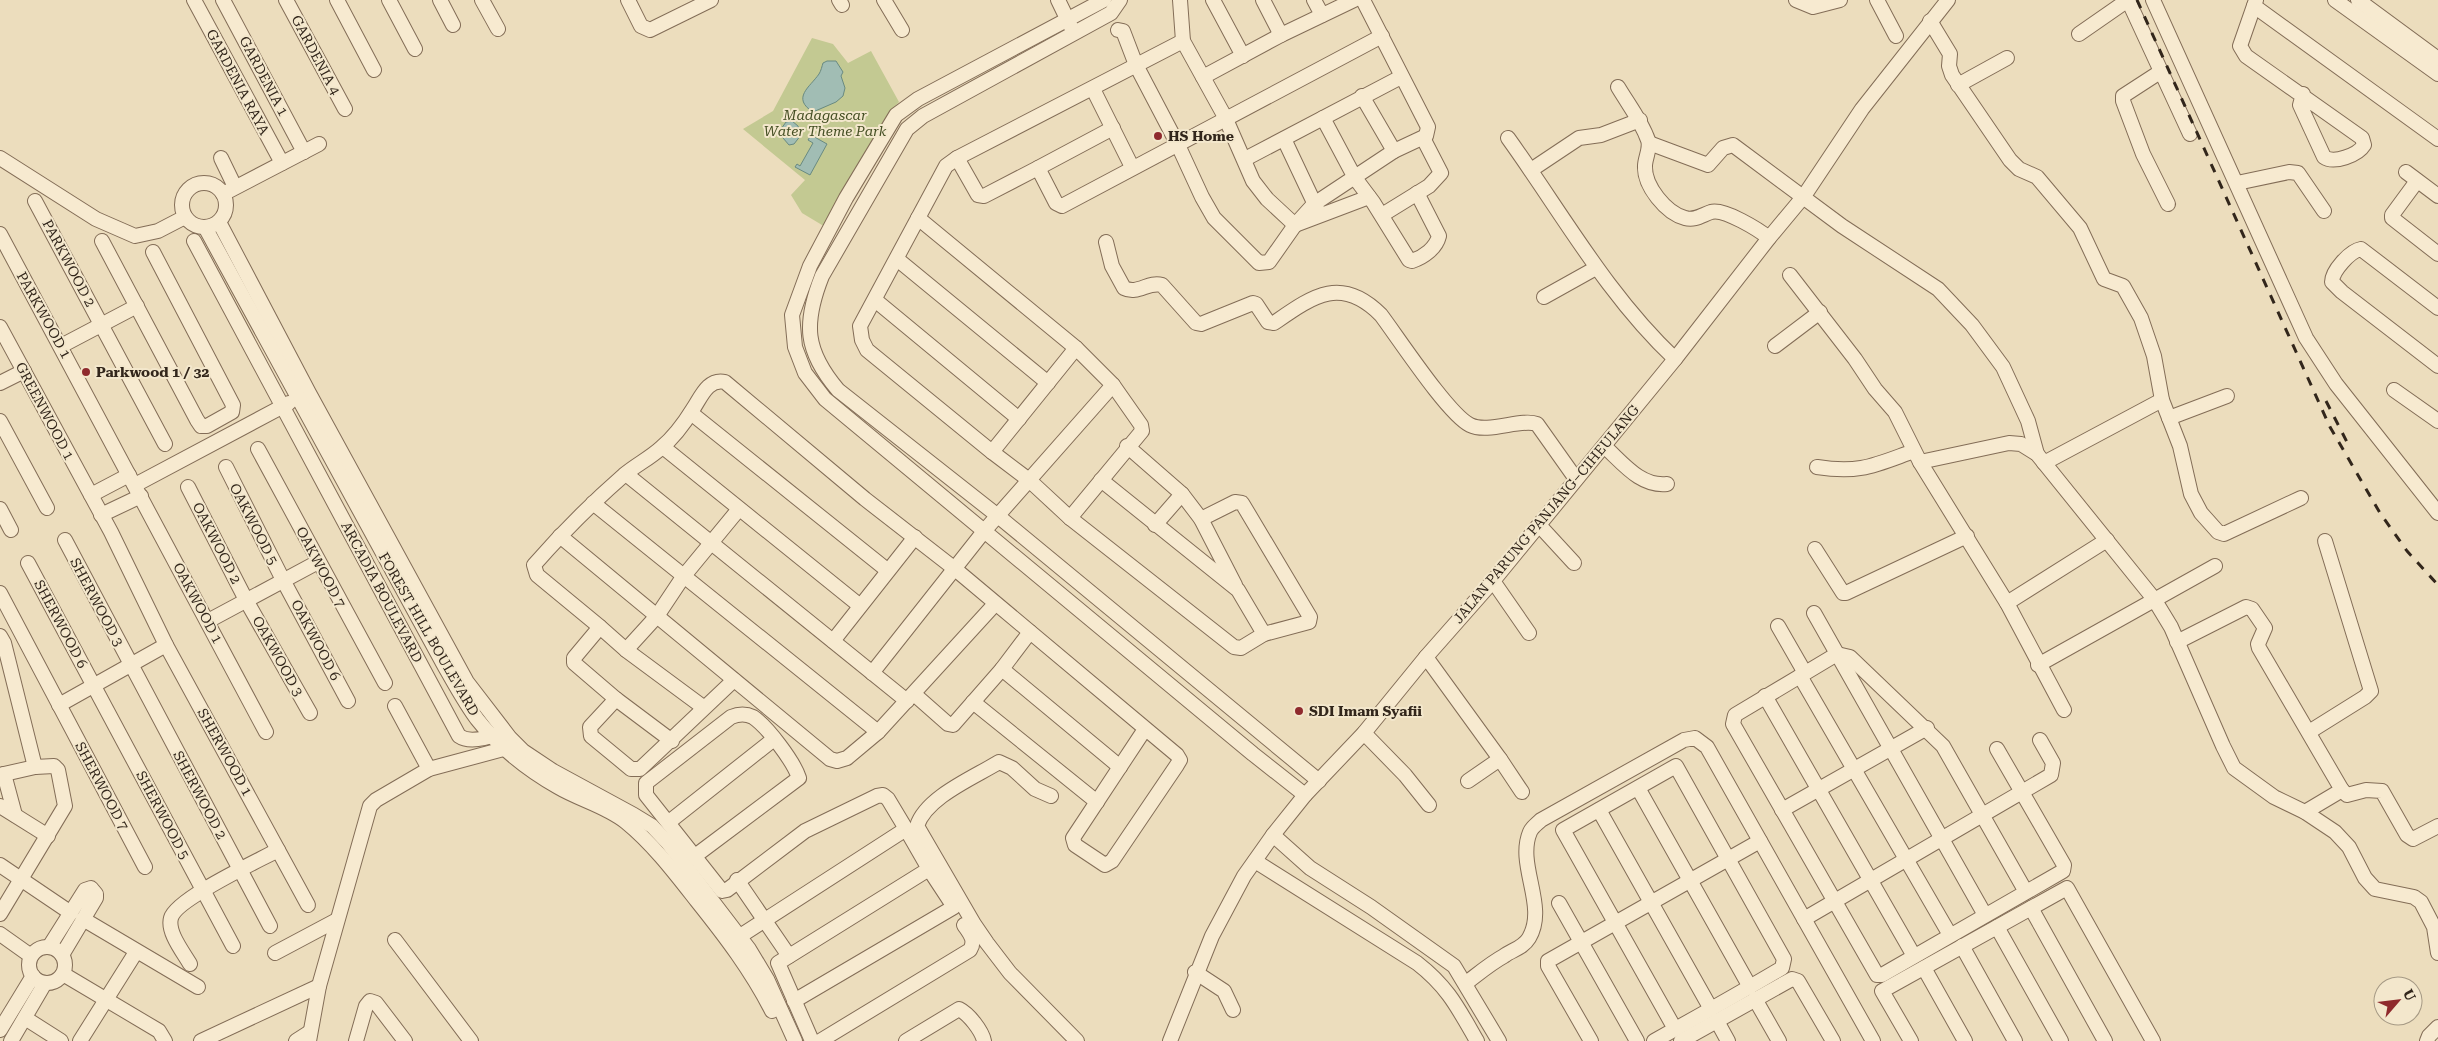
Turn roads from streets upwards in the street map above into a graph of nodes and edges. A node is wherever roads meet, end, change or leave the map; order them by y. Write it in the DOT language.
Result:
graph roads {
  1 [pos="194,0"];
  2 [pos="223,0"];
  3 [pos="286,0"];
  4 [pos="337,0"];
  5 [pos="389,0"];
  6 [pos="440,0"];
  7 [pos="482,0"];
  8 [pos="628,0"];
  9 [pos="711,0"];
  10 [pos="884,0"];
  11 [pos="1058,0"];
  12 [pos="1120,0"];
  13 [pos="1180,0"];
  14 [pos="1213,0"];
  15 [pos="1263,0"];
  16 [pos="1314,0"];
  17 [pos="1354,0"];
  18 [pos="1363,0"];
  19 [pos="1796,0"];
  20 [pos="1840,0"];
  21 [pos="1877,0"];
  22 [pos="1948,0"];
  23 [pos="2128,0"];
  24 [pos="2154,0"];
  25 [pos="2335,0"];
  26 [pos="2358,0"];
  27 [pos="2255,3"];
  28 [pos="1107,4"];
  29 [pos="688,5"];
  30 [pos="1322,15"];
  31 [pos="1930,21"];
  32 [pos="453,25"];
  33 [pos="1071,27"];
  34 [pos="498,29"];
  35 [pos="902,30"];
  36 [pos="2078,34"];
  37 [pos="1281,35"];
  38 [pos="1382,36"];
  39 [pos="1896,36"];
  40 [pos="1183,41"];
  41 [pos="415,49"];
  42 [pos="1243,56"];
  43 [pos="2007,58"];
  44 [pos="2438,59"];
  45 [pos="1136,65"];
  46 [pos="374,70"];
  47 [pos="2160,72"];
  48 [pos="2438,74"];
  49 [pos="1203,77"];
  50 [pos="1401,77"];
  51 [pos="1958,85"];
  52 [pos="1618,87"];
  53 [pos="1093,89"];
  54 [pos="2303,94"];
  55 [pos="1362,96"];
  56 [pos="345,109"];
  57 [pos="1226,118"];
  58 [pos="1323,118"];
  59 [pos="1640,120"];
  60 [pos="1113,128"];
  61 [pos="2190,134"];
  62 [pos="1423,138"];
  63 [pos="1508,138"];
  64 [pos="1284,139"];
  65 [pos="2438,139"];
  66 [pos="1649,142"];
  67 [pos="319,144"];
  68 [pos="1178,145"];
  69 [pos="1394,151"];
  70 [pos="304,152"];
  71 [pos="0,158"];
  72 [pos="221,158"];
  73 [pos="957,158"];
  74 [pos="1245,159"];
  75 [pos="282,163"];
  76 [pos="1038,168"];
  77 [pos="1132,168"];
  78 [pos="1531,170"];
  79 [pos="1355,178"];
  80 [pos="2237,183"];
  81 [pos="229,190"];
  82 [pos="1417,193"];
  83 [pos="1804,196"];
  84 [pos="2438,196"];
  85 [pos="1369,197"];
  86 [pos="35,201"];
  87 [pos="2168,204"];
  88 [pos="1317,210"];
  89 [pos="2324,211"];
  90 [pos="1382,215"];
  91 [pos="185,217"];
  92 [pos="918,218"];
  93 [pos="219,222"];
  94 [pos="1295,225"];
  95 [pos="205,227"];
  96 [pos="0,234"];
  97 [pos="1769,238"];
  98 [pos="102,241"];
  99 [pos="194,241"];
  100 [pos="1106,242"];
  101 [pos="153,252"];
  102 [pos="2438,254"];
  103 [pos="897,258"];
  104 [pos="1596,268"];
  105 [pos="1790,276"];
  106 [pos="1544,297"];
  107 [pos="875,300"];
  108 [pos="137,306"];
  109 [pos="2438,308"];
  110 [pos="1820,312"];
  111 [pos="102,326"];
  112 [pos="0,327"];
  113 [pos="61,346"];
  114 [pos="1775,346"];
  115 [pos="1076,348"];
  116 [pos="1675,359"];
  117 [pos="2438,366"];
  118 [pos="24,371"];
  119 [pos="0,383"];
  120 [pos="1048,383"];
  121 [pos="1113,385"];
  122 [pos="2394,390"];
  123 [pos="304,396"];
  124 [pos="2227,396"];
  125 [pos="2162,400"];
  126 [pos="282,406"];
  127 [pos="691,413"];
  128 [pos="2169,418"];
  129 [pos="1018,419"];
  130 [pos="0,421"];
  131 [pos="2438,422"];
  132 [pos="165,444"];
  133 [pos="1127,446"];
  134 [pos="1604,446"];
  135 [pos="663,447"];
  136 [pos="258,449"];
  137 [pos="992,452"];
  138 [pos="1917,457"];
  139 [pos="2040,458"];
  140 [pos="226,467"];
  141 [pos="1817,467"];
  142 [pos="626,474"];
  143 [pos="1576,479"];
  144 [pos="1029,480"];
  145 [pos="1101,480"];
  146 [pos="1667,484"];
  147 [pos="135,485"];
  148 [pos="188,487"];
  149 [pos="1182,494"];
  150 [pos="91,495"];
  151 [pos="2301,498"];
  152 [pos="593,503"];
  153 [pos="48,508"];
  154 [pos="0,509"];
  155 [pos="739,509"];
  156 [pos="2438,513"];
  157 [pos="101,515"];
  158 [pos="998,516"];
  159 [pos="1070,518"];
  160 [pos="1201,519"];
  161 [pos="1155,525"];
  162 [pos="1539,525"];
  163 [pos="12,530"];
  164 [pos="985,530"];
  165 [pos="560,536"];
  166 [pos="1967,536"];
  167 [pos="915,537"];
  168 [pos="64,540"];
  169 [pos="2107,540"];
  170 [pos="2326,541"];
  171 [pos="711,543"];
  172 [pos="1815,549"];
  173 [pos="318,562"];
  174 [pos="28,563"];
  175 [pos="1574,563"];
  176 [pos="2215,566"];
  177 [pos="955,569"];
  178 [pos="887,570"];
  179 [pos="683,577"];
  180 [pos="283,580"];
  181 [pos="1493,581"];
  182 [pos="1238,590"];
  183 [pos="0,593"];
  184 [pos="2154,599"];
  185 [pos="246,600"];
  186 [pos="2007,603"];
  187 [pos="995,604"];
  188 [pos="859,605"];
  189 [pos="1814,613"];
  190 [pos="657,616"];
  191 [pos="208,621"];
  192 [pos="1778,626"];
  193 [pos="600,627"];
  194 [pos="1030,632"];
  195 [pos="1529,633"];
  196 [pos="1264,634"];
  197 [pos="0,636"];
  198 [pos="833,641"];
  199 [pos="2177,642"];
  200 [pos="166,644"];
  201 [pos="626,650"];
  202 [pos="1838,654"];
  203 [pos="1426,658"];
  204 [pos="129,664"];
  205 [pos="2038,665"];
  206 [pos="1002,669"];
  207 [pos="872,673"];
  208 [pos="1803,674"];
  209 [pos="734,680"];
  210 [pos="385,683"];
  211 [pos="94,684"];
  212 [pos="1765,696"];
  213 [pos="910,698"];
  214 [pos="616,699"];
  215 [pos="348,701"];
  216 [pos="973,702"];
  217 [pos="59,705"];
  218 [pos="395,706"];
  219 [pos="703,708"];
  220 [pos="2064,710"];
  221 [pos="310,713"];
  222 [pos="1927,728"];
  223 [pos="1145,729"];
  224 [pos="266,732"];
  225 [pos="878,732"];
  226 [pos="2309,732"];
  227 [pos="1364,733"];
  228 [pos="499,734"];
  229 [pos="774,739"];
  230 [pos="2040,740"];
  231 [pos="672,741"];
  232 [pos="510,747"];
  233 [pos="1891,748"];
  234 [pos="1997,749"];
  235 [pos="1500,759"];
  236 [pos="35,767"];
  237 [pos="1120,767"];
  238 [pos="429,769"];
  239 [pos="1854,769"];
  240 [pos="2,775"];
  241 [pos="1319,781"];
  242 [pos="1468,781"];
  243 [pos="1638,788"];
  244 [pos="1819,789"];
  245 [pos="2342,790"];
  246 [pos="1522,792"];
  247 [pos="2022,792"];
  248 [pos="1305,795"];
  249 [pos="1051,796"];
  250 [pos="1097,802"];
  251 [pos="1429,805"];
  252 [pos="0,806"];
  253 [pos="1599,810"];
  254 [pos="1782,810"];
  255 [pos="2305,812"];
  256 [pos="15,815"];
  257 [pos="1982,815"];
  258 [pos="669,822"];
  259 [pos="2438,826"];
  260 [pos="906,829"];
  261 [pos="1273,835"];
  262 [pos="48,836"];
  263 [pos="1942,838"];
  264 [pos="1760,841"];
  265 [pos="278,850"];
  266 [pos="695,856"];
  267 [pos="1729,859"];
  268 [pos="1906,859"];
  269 [pos="1255,861"];
  270 [pos="0,865"];
  271 [pos="145,867"];
  272 [pos="929,869"];
  273 [pos="240,870"];
  274 [pos="23,879"];
  275 [pos="737,880"];
  276 [pos="1690,880"];
  277 [pos="1871,880"];
  278 [pos="203,891"];
  279 [pos="2026,892"];
  280 [pos="1834,901"];
  281 [pos="1651,902"];
  282 [pos="1559,903"];
  283 [pos="308,905"];
  284 [pos="954,907"];
  285 [pos="2031,908"];
  286 [pos="0,914"];
  287 [pos="1985,915"];
  288 [pos="77,916"];
  289 [pos="2434,917"];
  290 [pos="764,919"];
  291 [pos="1804,919"];
  292 [pos="337,920"];
  293 [pos="1615,923"];
  294 [pos="270,926"];
  295 [pos="1997,927"];
  296 [pos="0,934"];
  297 [pos="1950,935"];
  298 [pos="735,939"];
  299 [pos="395,940"];
  300 [pos="1581,942"];
  301 [pos="233,946"];
  302 [pos="1962,946"];
  303 [pos="49,947"];
  304 [pos="136,952"];
  305 [pos="275,953"];
  306 [pos="2438,953"];
  307 [pos="31,956"];
  308 [pos="62,956"];
  309 [pos="789,956"];
  310 [pos="1914,956"];
  311 [pos="190,964"];
  312 [pos="1924,968"];
  313 [pos="1196,972"];
  314 [pos="63,974"];
  315 [pos="39,980"];
  316 [pos="1466,983"];
  317 [pos="319,986"];
  318 [pos="198,987"];
  319 [pos="1753,993"];
  320 [pos="106,1001"];
  321 [pos="794,1001"];
  322 [pos="1233,1010"];
  323 [pos="4,1013"];
  324 [pos="1714,1015"];
  325 [pos="23,1021"];
  326 [pos="2438,1027"];
  327 [pos="0,1030"];
  328 [pos="310,1037"];
  329 [pos="1680,1038"];
  330 [pos="2149,1040"];
  331 [pos="11,1041"];
  332 [pos="62,1041"];
  333 [pos="80,1041"];
  334 [pos="165,1041"];
  335 [pos="201,1041"];
  336 [pos="296,1041"];
  337 [pos="356,1041"];
  338 [pos="405,1041"];
  339 [pos="471,1041"];
  340 [pos="785,1041"];
  341 [pos="795,1041"];
  342 [pos="812,1041"];
  343 [pos="820,1041"];
  344 [pos="906,1041"];
  345 [pos="984,1041"];
  346 [pos="1077,1041"];
  347 [pos="1170,1041"];
  348 [pos="1477,1041"];
  349 [pos="1499,1041"];
  350 [pos="1591,1041"];
  351 [pos="1637,1041"];
  352 [pos="1654,1041"];
  353 [pos="1728,1041"];
  354 [pos="1779,1041"];
  355 [pos="1832,1041"];
  356 [pos="1873,1041"];
  357 [pos="1911,1041"];
  358 [pos="1965,1041"];
  359 [pos="2015,1041"];
  360 [pos="2061,1041"];
  361 [pos="2106,1041"];
  362 [pos="2427,1041"];
  1 -- 75 [label="street, GARDENIA RAYA"];
  2 -- 70 [label="street, GARDENIA 1"];
  3 -- 56 [label="street, GARDENIA 4"];
  4 -- 46 [label="street"];
  5 -- 41 [label="street"];
  6 -- 32 [label="street"];
  7 -- 34 [label="street"];
  8 -- 29 [label="street"];
  9 -- 29 [label="street"];
  10 -- 35 [label="street"];
  11 -- 33 [label="street"];
  12 -- 28 [label="street"];
  13 -- 40 [label="street"];
  14 -- 42 [label="street"];
  15 -- 37 [label="street"];
  16 -- 30 [label="street"];
  17 -- 30 [label="street"];
  18 -- 38 [label="street"];
  19 -- 20 [label="street"];
  21 -- 39 [label="street"];
  22 -- 31 [label="street, JALAN PARUNG PANJANG–CIHEULANG"];
  23 -- 36 [label="street"];
  23 -- 47 [label="street"];
  24 -- 80 [label="street"];
  25 -- 48 [label="street"];
  26 -- 44 [label="street"];
  27 -- 54 [label="street"];
  27 -- 65 [label="street"];
  28 -- 33 [label="street"];
  28 -- 45 [label="street"];
  30 -- 37 [label="street"];
  31 -- 51 [label="street"];
  31 -- 83 [label="street, JALAN PARUNG PANJANG–CIHEULANG"];
  33 -- 158 [label="street"];
  33 -- 164 [label="street"];
  37 -- 42 [label="street"];
  38 -- 50 [label="street"];
  38 -- 57 [label="street"];
  40 -- 45 [label="street"];
  40 -- 49 [label="street"];
  42 -- 49 [label="street"];
  43 -- 51 [label="street"];
  45 -- 53 [label="street"];
  45 -- 68 [label="street"];
  47 -- 61 [label="street"];
  47 -- 87 [label="street"];
  49 -- 57 [label="street"];
  50 -- 55 [label="street"];
  50 -- 62 [label="street"];
  51 -- 125 [label="street"];
  52 -- 59 [label="street"];
  53 -- 60 [label="street"];
  53 -- 73 [label="street"];
  54 -- 54 [label="street"];
  55 -- 58 [label="street"];
  55 -- 69 [label="street"];
  57 -- 68 [label="street"];
  57 -- 74 [label="street"];
  58 -- 64 [label="street"];
  58 -- 79 [label="street"];
  59 -- 66 [label="street"];
  59 -- 78 [label="street"];
  60 -- 76 [label="street"];
  60 -- 77 [label="street"];
  62 -- 69 [label="street"];
  62 -- 82 [label="street"];
  63 -- 78 [label="street"];
  64 -- 74 [label="street"];
  64 -- 88 [label="street"];
  66 -- 83 [label="street"];
  66 -- 97 [label="street"];
  67 -- 70 [label="street"];
  68 -- 77 [label="street"];
  68 -- 94 [label="street"];
  69 -- 79 [label="street"];
  70 -- 75 [label="street"];
  71 -- 91 [label="street"];
  72 -- 81 [label="street"];
  73 -- 76 [label="street"];
  73 -- 92 [label="street"];
  74 -- 94 [label="street"];
  75 -- 81 [label="street"];
  76 -- 77 [label="street"];
  78 -- 104 [label="street"];
  79 -- 85 [label="street"];
  79 -- 88 [label="street"];
  80 -- 89 [label="street"];
  80 -- 156 [label="street"];
  81 -- 91 [label="street"];
  81 -- 93 [label="street"];
  82 -- 90 [label="street"];
  82 -- 90 [label="street"];
  83 -- 97 [label="street, JALAN PARUNG PANJANG–CIHEULANG"];
  83 -- 139 [label="street"];
  84 -- 102 [label="street"];
  85 -- 88 [label="street"];
  85 -- 90 [label="street"];
  86 -- 111 [label="street, PARKWOOD 2"];
  88 -- 94 [label="street"];
  91 -- 95 [label="street"];
  92 -- 103 [label="street"];
  92 -- 115 [label="street"];
  93 -- 95 [label="street"];
  93 -- 123 [label="street, FOREST HILL BOULEVARD"];
  95 -- 123 [label="street, FOREST HILL BOULEVARD"];
  96 -- 113 [label="street, PARKWOOD 1"];
  97 -- 116 [label="street, JALAN PARUNG PANJANG–CIHEULANG"];
  98 -- 108 [label="street"];
  99 -- 126 [label="street, ARCADIA BOULEVARD"];
  100 -- 143 [label="street"];
  101 -- 108 [label="street"];
  103 -- 107 [label="street"];
  103 -- 120 [label="street"];
  104 -- 106 [label="street"];
  104 -- 116 [label="street"];
  105 -- 110 [label="street"];
  107 -- 129 [label="street"];
  107 -- 137 [label="street"];
  108 -- 111 [label="street"];
  109 -- 117 [label="street"];
  110 -- 114 [label="street"];
  110 -- 138 [label="street"];
  111 -- 113 [label="street"];
  111 -- 132 [label="street, PARKWOOD 2"];
  112 -- 118 [label="street, GREENWOOD 1"];
  113 -- 147 [label="street, PARKWOOD 1"];
  115 -- 120 [label="street"];
  115 -- 121 [label="street"];
  116 -- 134 [label="street, JALAN PARUNG PANJANG–CIHEULANG"];
  118 -- 119 [label="street"];
  118 -- 150 [label="street, GREENWOOD 1"];
  120 -- 129 [label="street"];
  121 -- 133 [label="street"];
  121 -- 144 [label="street"];
  122 -- 131 [label="street"];
  123 -- 126 [label="street"];
  123 -- 228 [label="street, FOREST HILL BOULEVARD"];
  124 -- 128 [label="street"];
  125 -- 128 [label="street"];
  125 -- 139 [label="street"];
  126 -- 147 [label="street"];
  126 -- 228 [label="street, ARCADIA BOULEVARD"];
  127 -- 135 [label="street"];
  127 -- 167 [label="street"];
  127 -- 178 [label="street"];
  128 -- 151 [label="street"];
  129 -- 137 [label="street"];
  130 -- 153 [label="street"];
  133 -- 145 [label="street"];
  133 -- 149 [label="street"];
  134 -- 143 [label="street, JALAN PARUNG PANJANG–CIHEULANG"];
  134 -- 146 [label="street"];
  135 -- 142 [label="street"];
  135 -- 155 [label="street"];
  136 -- 173 [label="street, OAKWOOD 7"];
  137 -- 144 [label="street"];
  138 -- 139 [label="street"];
  138 -- 141 [label="street"];
  138 -- 166 [label="street"];
  139 -- 169 [label="street"];
  140 -- 180 [label="street, OAKWOOD 5"];
  142 -- 152 [label="street"];
  142 -- 171 [label="street"];
  143 -- 162 [label="street, JALAN PARUNG PANJANG–CIHEULANG"];
  144 -- 158 [label="street"];
  144 -- 159 [label="street"];
  145 -- 159 [label="street"];
  145 -- 161 [label="street"];
  147 -- 150 [label="street"];
  147 -- 157 [label="street"];
  147 -- 191 [label="street, OAKWOOD 1"];
  148 -- 185 [label="street, OAKWOOD 2"];
  149 -- 160 [label="street"];
  149 -- 161 [label="street"];
  150 -- 157 [label="street, SHERWOOD 1"];
  152 -- 165 [label="street"];
  152 -- 179 [label="street"];
  154 -- 163 [label="street"];
  155 -- 171 [label="street"];
  155 -- 188 [label="street"];
  157 -- 200 [label="street, SHERWOOD 1"];
  158 -- 164 [label="street"];
  158 -- 241 [label="street"];
  159 -- 196 [label="street"];
  160 -- 182 [label="street"];
  160 -- 196 [label="street"];
  161 -- 182 [label="street"];
  162 -- 175 [label="street"];
  162 -- 181 [label="street, JALAN PARUNG PANJANG–CIHEULANG"];
  164 -- 177 [label="street"];
  164 -- 248 [label="street"];
  165 -- 190 [label="street"];
  165 -- 193 [label="street"];
  166 -- 172 [label="street"];
  166 -- 186 [label="street"];
  167 -- 177 [label="street"];
  167 -- 178 [label="street"];
  168 -- 204 [label="street, SHERWOOD 3"];
  169 -- 184 [label="street"];
  169 -- 186 [label="street"];
  170 -- 226 [label="street"];
  171 -- 179 [label="street"];
  171 -- 198 [label="street"];
  173 -- 180 [label="street"];
  173 -- 210 [label="street, OAKWOOD 7"];
  174 -- 211 [label="street, SHERWOOD 6"];
  176 -- 184 [label="street"];
  177 -- 187 [label="street"];
  177 -- 207 [label="street"];
  178 -- 188 [label="street"];
  179 -- 190 [label="street"];
  179 -- 225 [label="street"];
  180 -- 185 [label="street"];
  180 -- 215 [label="street, OAKWOOD 6"];
  181 -- 195 [label="street"];
  181 -- 203 [label="street, JALAN PARUNG PANJANG–CIHEULANG"];
  182 -- 196 [label="street"];
  183 -- 217 [label="street, SHERWOOD 7"];
  184 -- 199 [label="street"];
  184 -- 205 [label="street"];
  185 -- 191 [label="street"];
  185 -- 221 [label="street, OAKWOOD 3"];
  186 -- 205 [label="street"];
  187 -- 194 [label="street"];
  187 -- 213 [label="street"];
  188 -- 198 [label="street"];
  189 -- 202 [label="street"];
  190 -- 201 [label="street"];
  190 -- 209 [label="street"];
  191 -- 224 [label="street, OAKWOOD 1"];
  192 -- 208 [label="street"];
  193 -- 201 [label="street"];
  193 -- 214 [label="street"];
  194 -- 206 [label="street"];
  194 -- 223 [label="street"];
  197 -- 236 [label="street"];
  198 -- 207 [label="street"];
  199 -- 226 [label="street"];
  199 -- 255 [label="street"];
  200 -- 204 [label="street"];
  200 -- 265 [label="street, SHERWOOD 1"];
  201 -- 219 [label="street"];
  202 -- 208 [label="street"];
  202 -- 222 [label="street"];
  202 -- 233 [label="street"];
  203 -- 227 [label="street, JALAN PARUNG PANJANG–CIHEULANG"];
  203 -- 235 [label="street"];
  204 -- 211 [label="street"];
  204 -- 273 [label="street, SHERWOOD 2"];
  205 -- 220 [label="street"];
  206 -- 216 [label="street"];
  206 -- 237 [label="street"];
  207 -- 213 [label="street"];
  208 -- 212 [label="street"];
  208 -- 239 [label="street"];
  209 -- 219 [label="street"];
  209 -- 225 [label="street"];
  211 -- 217 [label="street"];
  211 -- 278 [label="street, SHERWOOD 5"];
  212 -- 244 [label="street"];
  212 -- 254 [label="street"];
  213 -- 216 [label="street"];
  213 -- 225 [label="street"];
  214 -- 231 [label="street"];
  214 -- 231 [label="street"];
  216 -- 250 [label="street"];
  217 -- 271 [label="street, SHERWOOD 7"];
  218 -- 238 [label="street"];
  219 -- 231 [label="street"];
  222 -- 233 [label="street"];
  222 -- 257 [label="street"];
  223 -- 237 [label="street"];
  223 -- 250 [label="street"];
  226 -- 245 [label="street"];
  227 -- 241 [label="street, JALAN PARUNG PANJANG–CIHEULANG"];
  227 -- 251 [label="street"];
  228 -- 232 [label="street, FOREST HILL BOULEVARD"];
  229 -- 258 [label="street"];
  229 -- 258 [label="street"];
  229 -- 266 [label="street"];
  230 -- 247 [label="street"];
  232 -- 238 [label="street"];
  232 -- 298 [label="street, FOREST HILL BOULEVARD"];
  233 -- 239 [label="street"];
  233 -- 263 [label="street"];
  234 -- 247 [label="street"];
  235 -- 242 [label="street"];
  235 -- 246 [label="street"];
  236 -- 240 [label="street"];
  236 -- 262 [label="street"];
  237 -- 250 [label="street"];
  238 -- 292 [label="street"];
  239 -- 244 [label="street"];
  239 -- 268 [label="street"];
  240 -- 256 [label="street"];
  241 -- 248 [label="street, JALAN PARUNG PANJANG–CIHEULANG"];
  243 -- 253 [label="street"];
  243 -- 267 [label="street"];
  243 -- 276 [label="street"];
  244 -- 254 [label="street"];
  244 -- 277 [label="street"];
  245 -- 255 [label="street"];
  245 -- 259 [label="street"];
  247 -- 257 [label="street"];
  247 -- 279 [label="street"];
  248 -- 261 [label="street, JALAN PARUNG PANJANG–CIHEULANG"];
  249 -- 346 [label="street"];
  252 -- 256 [label="street"];
  253 -- 281 [label="street"];
  253 -- 293 [label="street"];
  254 -- 280 [label="street"];
  255 -- 289 [label="street"];
  256 -- 262 [label="street"];
  257 -- 263 [label="street"];
  257 -- 279 [label="street"];
  258 -- 266 [label="street"];
  260 -- 272 [label="street"];
  260 -- 275 [label="street"];
  260 -- 290 [label="street"];
  261 -- 269 [label="street, JALAN PARUNG PANJANG–CIHEULANG"];
  261 -- 316 [label="street"];
  262 -- 274 [label="street"];
  263 -- 268 [label="street"];
  263 -- 287 [label="street"];
  264 -- 267 [label="street"];
  264 -- 291 [label="street"];
  264 -- 316 [label="street"];
  265 -- 273 [label="street"];
  265 -- 283 [label="street, SHERWOOD 1"];
  266 -- 275 [label="street"];
  267 -- 276 [label="street"];
  267 -- 319 [label="street"];
  268 -- 277 [label="street"];
  268 -- 297 [label="street"];
  269 -- 313 [label="street, JALAN PARUNG PANJANG–CIHEULANG"];
  269 -- 348 [label="street"];
  270 -- 274 [label="street"];
  272 -- 284 [label="street"];
  272 -- 309 [label="street"];
  273 -- 278 [label="street"];
  273 -- 294 [label="street, SHERWOOD 2"];
  274 -- 286 [label="street"];
  274 -- 288 [label="street"];
  275 -- 290 [label="street"];
  276 -- 281 [label="street"];
  276 -- 319 [label="street"];
  277 -- 280 [label="street"];
  277 -- 310 [label="street"];
  278 -- 301 [label="street, SHERWOOD 5"];
  278 -- 311 [label="street"];
  279 -- 287 [label="street"];
  280 -- 291 [label="street"];
  280 -- 310 [label="street"];
  281 -- 293 [label="street"];
  281 -- 324 [label="street"];
  282 -- 300 [label="street"];
  284 -- 321 [label="street"];
  284 -- 343 [label="street"];
  285 -- 295 [label="street"];
  285 -- 330 [label="street"];
  285 -- 361 [label="street"];
  287 -- 297 [label="street"];
  288 -- 303 [label="street"];
  288 -- 304 [label="street"];
  288 -- 308 [label="street"];
  289 -- 306 [label="street"];
  290 -- 298 [label="street"];
  290 -- 309 [label="street"];
  291 -- 356 [label="street"];
  292 -- 305 [label="street"];
  292 -- 317 [label="street"];
  293 -- 300 [label="street"];
  293 -- 329 [label="street"];
  295 -- 302 [label="street"];
  295 -- 360 [label="street"];
  296 -- 307 [label="street"];
  297 -- 310 [label="street"];
  298 -- 340 [label="street"];
  298 -- 341 [label="street"];
  299 -- 339 [label="street"];
  300 -- 350 [label="street"];
  300 -- 351 [label="street"];
  302 -- 312 [label="street"];
  302 -- 359 [label="street"];
  303 -- 307 [label="street"];
  303 -- 308 [label="street"];
  304 -- 318 [label="street"];
  304 -- 320 [label="street"];
  307 -- 315 [label="street"];
  308 -- 314 [label="street"];
  309 -- 321 [label="street"];
  312 -- 357 [label="street"];
  312 -- 358 [label="street"];
  313 -- 322 [label="street"];
  313 -- 347 [label="street, JALAN PARUNG PANJANG–CIHEULANG"];
  314 -- 315 [label="street"];
  314 -- 320 [label="street"];
  315 -- 323 [label="street"];
  315 -- 325 [label="street"];
  316 -- 349 [label="street"];
  317 -- 328 [label="street"];
  317 -- 335 [label="street"];
  319 -- 324 [label="street"];
  319 -- 354 [label="street"];
  319 -- 355 [label="street"];
  320 -- 333 [label="street"];
  320 -- 334 [label="street"];
  321 -- 342 [label="street"];
  323 -- 325 [label="street"];
  323 -- 327 [label="street"];
  324 -- 329 [label="street"];
  324 -- 353 [label="street"];
  325 -- 331 [label="street"];
  325 -- 332 [label="street"];
  326 -- 362 [label="street"];
  328 -- 336 [label="street"];
  329 -- 352 [label="street"];
  337 -- 338 [label="street"];
  344 -- 345 [label="street"];
}
